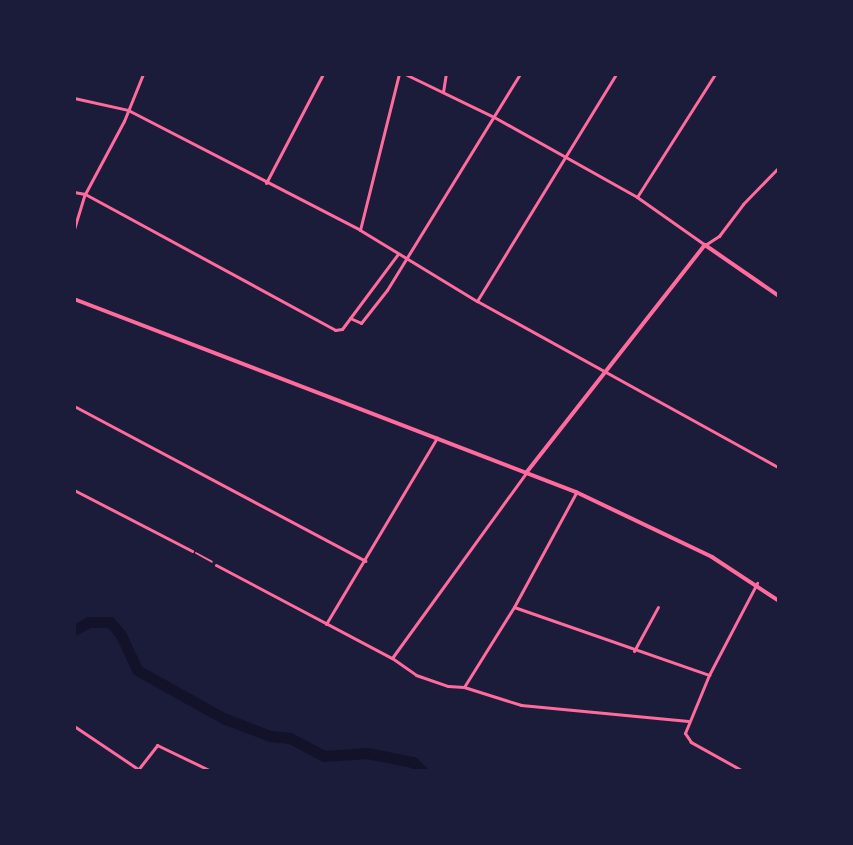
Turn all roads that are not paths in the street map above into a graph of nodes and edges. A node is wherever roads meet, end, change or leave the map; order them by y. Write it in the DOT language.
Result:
graph roads {
  1 [pos="143,74"];
  2 [pos="323,74"];
  3 [pos="399,74"];
  4 [pos="405,74"];
  5 [pos="446,74"];
  6 [pos="520,74"];
  7 [pos="616,74"];
  8 [pos="715,74"];
  9 [pos="443,92"];
  10 [pos="74,98"];
  11 [pos="128,110"];
  12 [pos="494,117"];
  13 [pos="566,157"];
  14 [pos="779,167"];
  15 [pos="266,183"];
  16 [pos="74,192"];
  17 [pos="85,194"];
  18 [pos="637,197"];
  19 [pos="74,229"];
  20 [pos="360,230"];
  21 [pos="705,245"];
  22 [pos="398,253"];
  23 [pos="407,258"];
  24 [pos="779,296"];
  25 [pos="74,299"];
  26 [pos="477,301"];
  27 [pos="350,318"];
  28 [pos="606,373"];
  29 [pos="74,406"];
  30 [pos="437,438"];
  31 [pos="779,468"];
  32 [pos="526,473"];
  33 [pos="74,490"];
  34 [pos="576,492"];
  35 [pos="192,551"];
  36 [pos="365,561"];
  37 [pos="216,565"];
  38 [pos="757,583"];
  39 [pos="779,601"];
  40 [pos="514,607"];
  41 [pos="658,607"];
  42 [pos="326,624"];
  43 [pos="634,651"];
  44 [pos="392,658"];
  45 [pos="709,675"];
  46 [pos="464,687"];
  47 [pos="688,721"];
  48 [pos="74,726"];
  49 [pos="137,770"];
  50 [pos="211,771"];
  51 [pos="743,771"];
  1 -- 11 [label="street"];
  2 -- 15 [label="street"];
  3 -- 20 [label="street"];
  4 -- 9 [label="street"];
  5 -- 9 [label="street"];
  6 -- 12 [label="street"];
  7 -- 13 [label="street"];
  8 -- 18 [label="street"];
  9 -- 12 [label="street"];
  10 -- 11 [label="street"];
  11 -- 15 [label="street"];
  11 -- 17 [label="street"];
  12 -- 13 [label="street"];
  12 -- 23 [label="street"];
  13 -- 18 [label="street"];
  13 -- 26 [label="street"];
  14 -- 21 [label="street"];
  15 -- 20 [label="street"];
  16 -- 17 [label="street"];
  17 -- 19 [label="street"];
  17 -- 27 [label="street"];
  18 -- 21 [label="street"];
  20 -- 22 [label="street"];
  21 -- 24 [label="street"];
  21 -- 28 [label="street"];
  22 -- 23 [label="street"];
  22 -- 27 [label="street"];
  23 -- 26 [label="street"];
  23 -- 27 [label="street"];
  25 -- 30 [label="street"];
  26 -- 28 [label="street"];
  28 -- 31 [label="street"];
  28 -- 32 [label="street"];
  29 -- 36 [label="street"];
  30 -- 32 [label="street"];
  30 -- 36 [label="street"];
  32 -- 34 [label="street"];
  32 -- 44 [label="street"];
  33 -- 35 [label="street"];
  34 -- 38 [label="street"];
  34 -- 40 [label="street"];
  36 -- 42 [label="street"];
  37 -- 42 [label="street"];
  38 -- 39 [label="street"];
  38 -- 45 [label="street"];
  40 -- 43 [label="street"];
  40 -- 46 [label="street"];
  41 -- 43 [label="street"];
  42 -- 44 [label="street"];
  43 -- 45 [label="street"];
  44 -- 46 [label="street"];
  45 -- 47 [label="street"];
  46 -- 47 [label="street"];
  47 -- 51 [label="street"];
  48 -- 49 [label="street"];
  49 -- 50 [label="street"];
}
